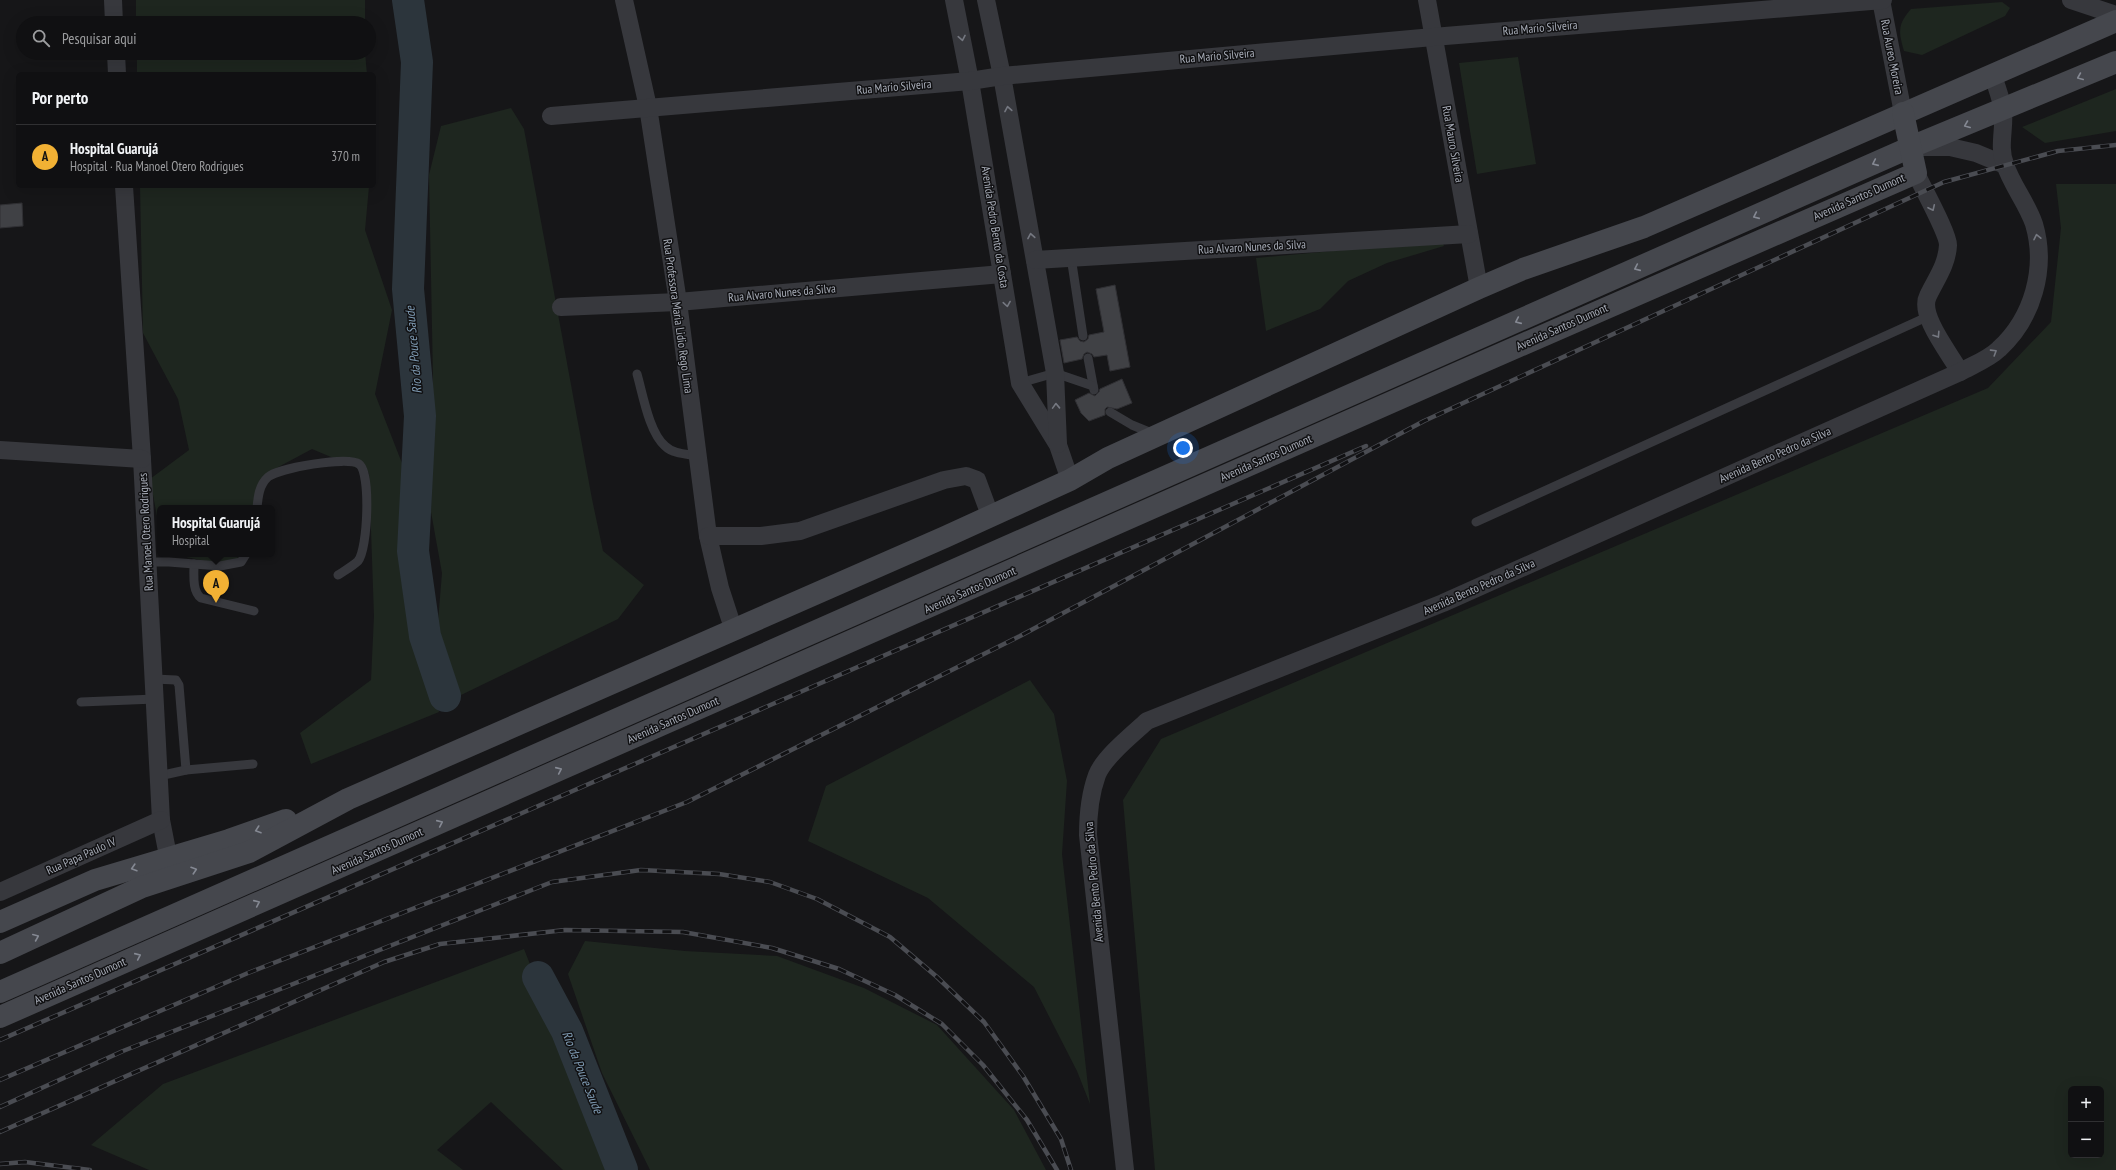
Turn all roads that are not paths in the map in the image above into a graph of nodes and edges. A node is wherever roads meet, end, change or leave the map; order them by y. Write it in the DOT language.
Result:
graph roads {
  1 [pos="113,0"];
  2 [pos="624,0"];
  3 [pos="954,0"];
  4 [pos="986,0"];
  5 [pos="1427,0"];
  6 [pos="1882,0"];
  7 [pos="2072,0"];
  8 [pos="2116,15"];
  9 [pos="114,16"];
  10 [pos="2116,21"];
  11 [pos="1433,37"];
  12 [pos="116,60"];
  13 [pos="2116,62"];
  14 [pos="117,72"];
  15 [pos="1993,75"];
  16 [pos="1002,76"];
  17 [pos="970,81"];
  18 [pos="648,107"];
  19 [pos="2003,110"];
  20 [pos="1903,113"];
  21 [pos="551,116"];
  22 [pos="1911,147"];
  23 [pos="2005,165"];
  24 [pos="1916,172"];
  25 [pos="124,188"];
  26 [pos="1469,234"];
  27 [pos="1071,257"];
  28 [pos="1035,260"];
  29 [pos="1002,274"];
  30 [pos="1478,288"];
  31 [pos="678,302"];
  32 [pos="561,307"];
  33 [pos="1929,316"];
  34 [pos="1083,336"];
  35 [pos="1088,358"];
  36 [pos="1960,372"];
  37 [pos="1055,373"];
  38 [pos="637,374"];
  39 [pos="1020,383"];
  40 [pos="1110,412"];
  41 [pos="1157,435"];
  42 [pos="1058,445"];
  43 [pos="0,450"];
  44 [pos="697,456"];
  45 [pos="142,459"];
  46 [pos="1070,480"];
  47 [pos="258,505"];
  48 [pos="990,515"];
  49 [pos="1476,522"];
  50 [pos="708,536"];
  51 [pos="244,557"];
  52 [pos="147,562"];
  53 [pos="194,564"];
  54 [pos="338,575"];
  55 [pos="254,611"];
  56 [pos="734,631"];
  57 [pos="154,679"];
  58 [pos="154,699"];
  59 [pos="81,702"];
  60 [pos="253,764"];
  61 [pos="186,770"];
  62 [pos="159,776"];
  63 [pos="161,820"];
  64 [pos="170,868"];
  65 [pos="0,892"];
  66 [pos="0,922"];
  67 [pos="0,953"];
  68 [pos="0,992"];
  69 [pos="0,1017"];
  70 [pos="1125,1170"];
  1 -- 9 [label="street"];
  2 -- 18 [label="street, Rua Professora Maria Lidio Rego Lima"];
  3 -- 17 [label="street, Avenida Pedro Bento da Costa, one-way"];
  4 -- 16 [label="street, Avenida Pedro Bento da Costa"];
  5 -- 11 [label="street, Rua Mauro Silveira"];
  6 -- 11 [label="street, Rua Mario Silveira"];
  6 -- 20 [label="street, Rua Aureo Moreira"];
  7 -- 8 [label="street"];
  10 -- 15 [label="main road"];
  11 -- 16 [label="street, Rua Mario Silveira"];
  11 -- 26 [label="street, Rua Mauro Silveira"];
  12 -- 14 [label="street"];
  13 -- 19 [label="main road, one-way"];
  15 -- 19 [label="street, Avenida Bento Pedro da Silva"];
  15 -- 20 [label="main road"];
  16 -- 17 [label="street, Rua Mario Silveira"];
  28 -- 16 [label="street, Avenida Pedro Bento da Costa, one-way"];
  17 -- 18 [label="street, Rua Mario Silveira"];
  17 -- 29 [label="street, Avenida Pedro Bento da Costa"];
  18 -- 21 [label="street, Rua Mario Silveira"];
  18 -- 31 [label="street, Rua Professora Maria Lidio Rego Lima"];
  19 -- 22 [label="main road, one-way"];
  19 -- 23 [label="street, Avenida Bento Pedro da Silva"];
  20 -- 22 [label="main road, Avenida Santos Dumont"];
  20 -- 30 [label="main road"];
  22 -- 23 [label="street"];
  22 -- 24 [label="main road, Avenida Santos Dumont"];
  22 -- 68 [label="main road, Avenida Santos Dumont, one-way"];
  36 -- 23 [label="street, Avenida Bento Pedro da Silva, one-way"];
  24 -- 33 [label="street, one-way"];
  69 -- 24 [label="main road, Avenida Santos Dumont, one-way"];
  25 -- 45 [label="street, Rua Manoel Otero Rodrigues"];
  26 -- 27 [label="street, Rua Alvaro Nunes da Silva"];
  26 -- 30 [label="street, Rua Mauro Silveira"];
  27 -- 28 [label="street, Rua Alvaro Nunes da Silva"];
  27 -- 34 [label="lane"];
  28 -- 37 [label="street, Avenida Pedro Bento da Costa"];
  29 -- 31 [label="street, Rua Alvaro Nunes da Silva"];
  29 -- 39 [label="street, Avenida Pedro Bento da Costa, one-way"];
  30 -- 41 [label="main road"];
  31 -- 32 [label="street, Rua Alvaro Nunes da Silva"];
  31 -- 44 [label="street, Rua Professora Maria Lidio Rego Lima"];
  33 -- 36 [label="street, one-way"];
  33 -- 49 [label="lane"];
  35 -- 37 [label="lane"];
  36 -- 70 [label="street, Avenida Bento Pedro da Silva"];
  37 -- 39 [label="lane"];
  42 -- 37 [label="street, Avenida Pedro Bento da Costa, one-way"];
  38 -- 44 [label="lane"];
  39 -- 42 [label="street, Avenida Pedro Bento da Costa"];
  40 -- 41 [label="lane"];
  41 -- 46 [label="main road"];
  42 -- 46 [label="street, Avenida Pedro Bento da Costa"];
  43 -- 45 [label="street"];
  44 -- 50 [label="street, Rua Professora Maria Lidio Rego Lima"];
  45 -- 52 [label="street, Rua Manoel Otero Rodrigues"];
  46 -- 48 [label="main road"];
  47 -- 54 [label="lane"];
  48 -- 50 [label="street"];
  48 -- 56 [label="main road"];
  50 -- 56 [label="street, Rua Professora Maria Lidio Rego Lima"];
  51 -- 53 [label="lane"];
  52 -- 53 [label="lane"];
  52 -- 57 [label="street, Rua Manoel Otero Rodrigues"];
  53 -- 55 [label="lane"];
  56 -- 64 [label="main road"];
  57 -- 58 [label="street, Rua Manoel Otero Rodrigues"];
  57 -- 61 [label="lane"];
  58 -- 59 [label="lane"];
  58 -- 62 [label="street, Rua Manoel Otero Rodrigues"];
  60 -- 61 [label="lane"];
  61 -- 62 [label="lane"];
  62 -- 63 [label="street, Rua Manoel Otero Rodrigues"];
  63 -- 64 [label="street, Rua Manoel Otero Rodrigues"];
  63 -- 65 [label="street, Rua Papa Paulo IV"];
  64 -- 66 [label="main road, one-way"];
  67 -- 64 [label="main road, one-way"];
}
